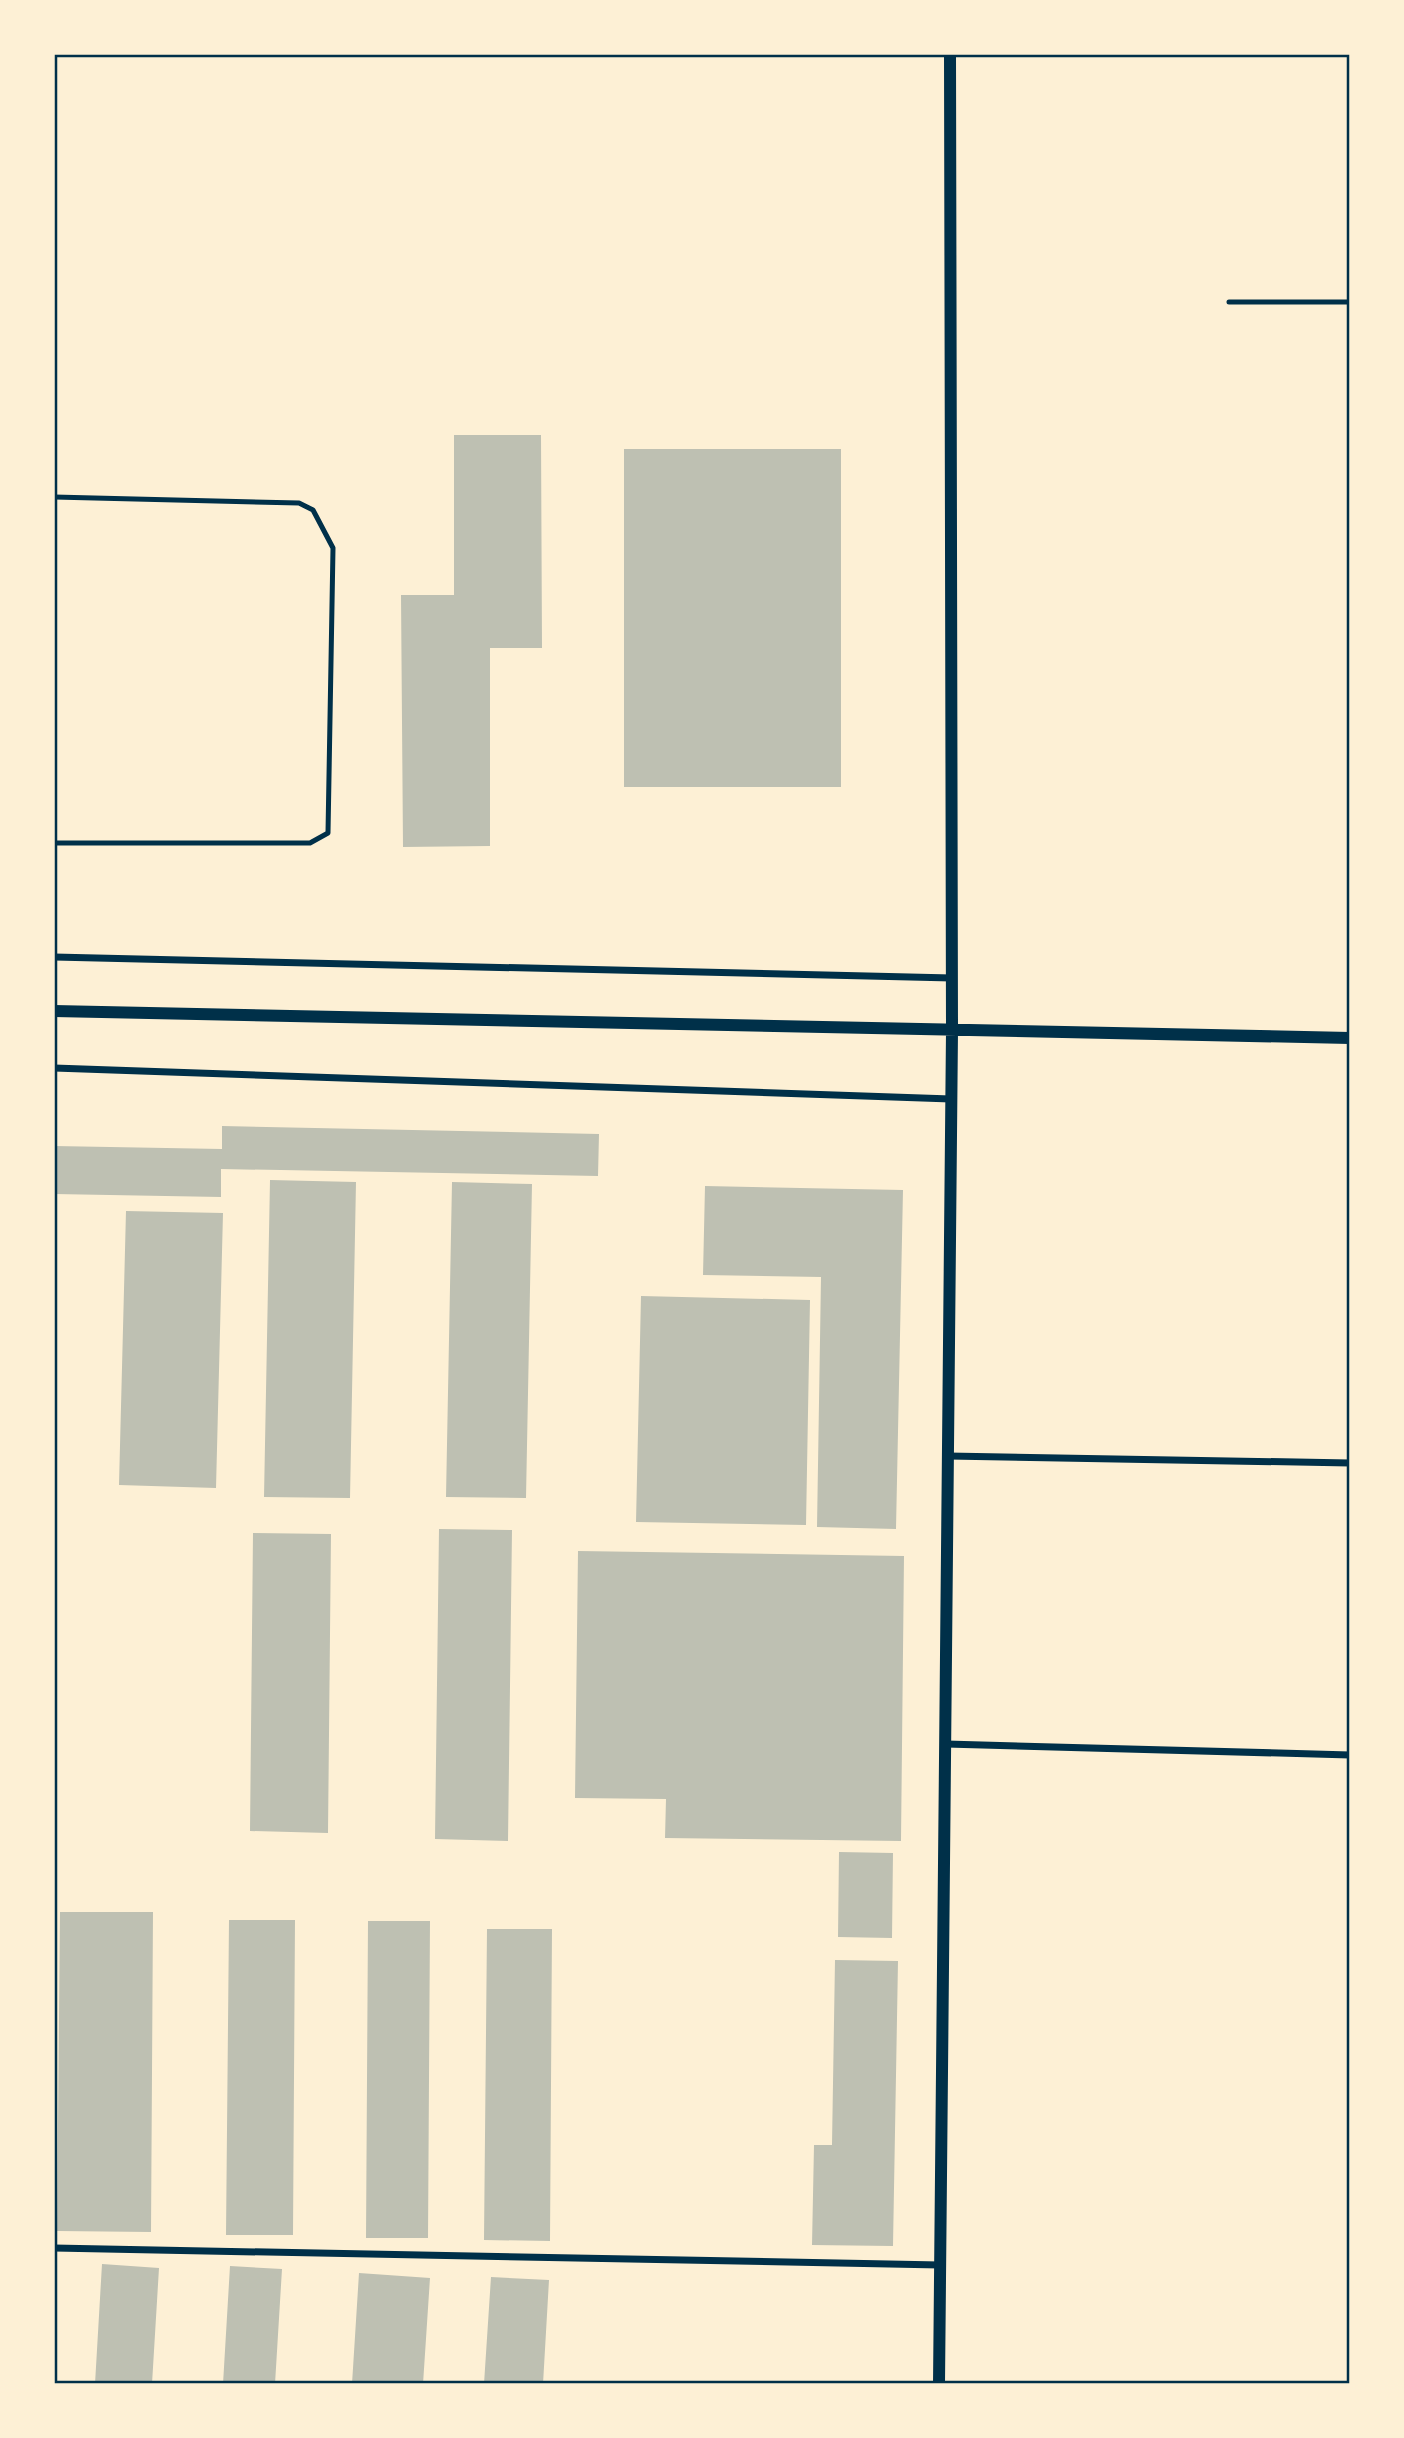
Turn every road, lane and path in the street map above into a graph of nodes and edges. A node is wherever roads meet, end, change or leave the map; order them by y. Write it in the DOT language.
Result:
graph roads {
  1 [pos="950,54"];
  2 [pos="1228,302"];
  3 [pos="1350,302"];
  4 [pos="54,497"];
  5 [pos="54,843"];
  6 [pos="54,957"];
  7 [pos="952,978"];
  8 [pos="54,1011"];
  9 [pos="952,1031"];
  10 [pos="1350,1038"];
  11 [pos="54,1068"];
  12 [pos="951,1099"];
  13 [pos="948,1456"];
  14 [pos="1350,1463"];
  15 [pos="946,1744"];
  16 [pos="1350,1755"];
  17 [pos="54,2248"];
  18 [pos="940,2265"];
  19 [pos="939,2384"];
  1 -- 7 [label="street"];
  2 -- 3 [label="lane"];
  4 -- 5 [label="lane"];
  6 -- 7 [label="street"];
  7 -- 9 [label="street"];
  8 -- 9 [label="street"];
  9 -- 10 [label="street"];
  9 -- 12 [label="street"];
  11 -- 12 [label="street"];
  12 -- 13 [label="street"];
  13 -- 14 [label="street"];
  13 -- 15 [label="street"];
  15 -- 16 [label="street"];
  15 -- 18 [label="street"];
  17 -- 18 [label="street"];
  18 -- 19 [label="street"];
}
